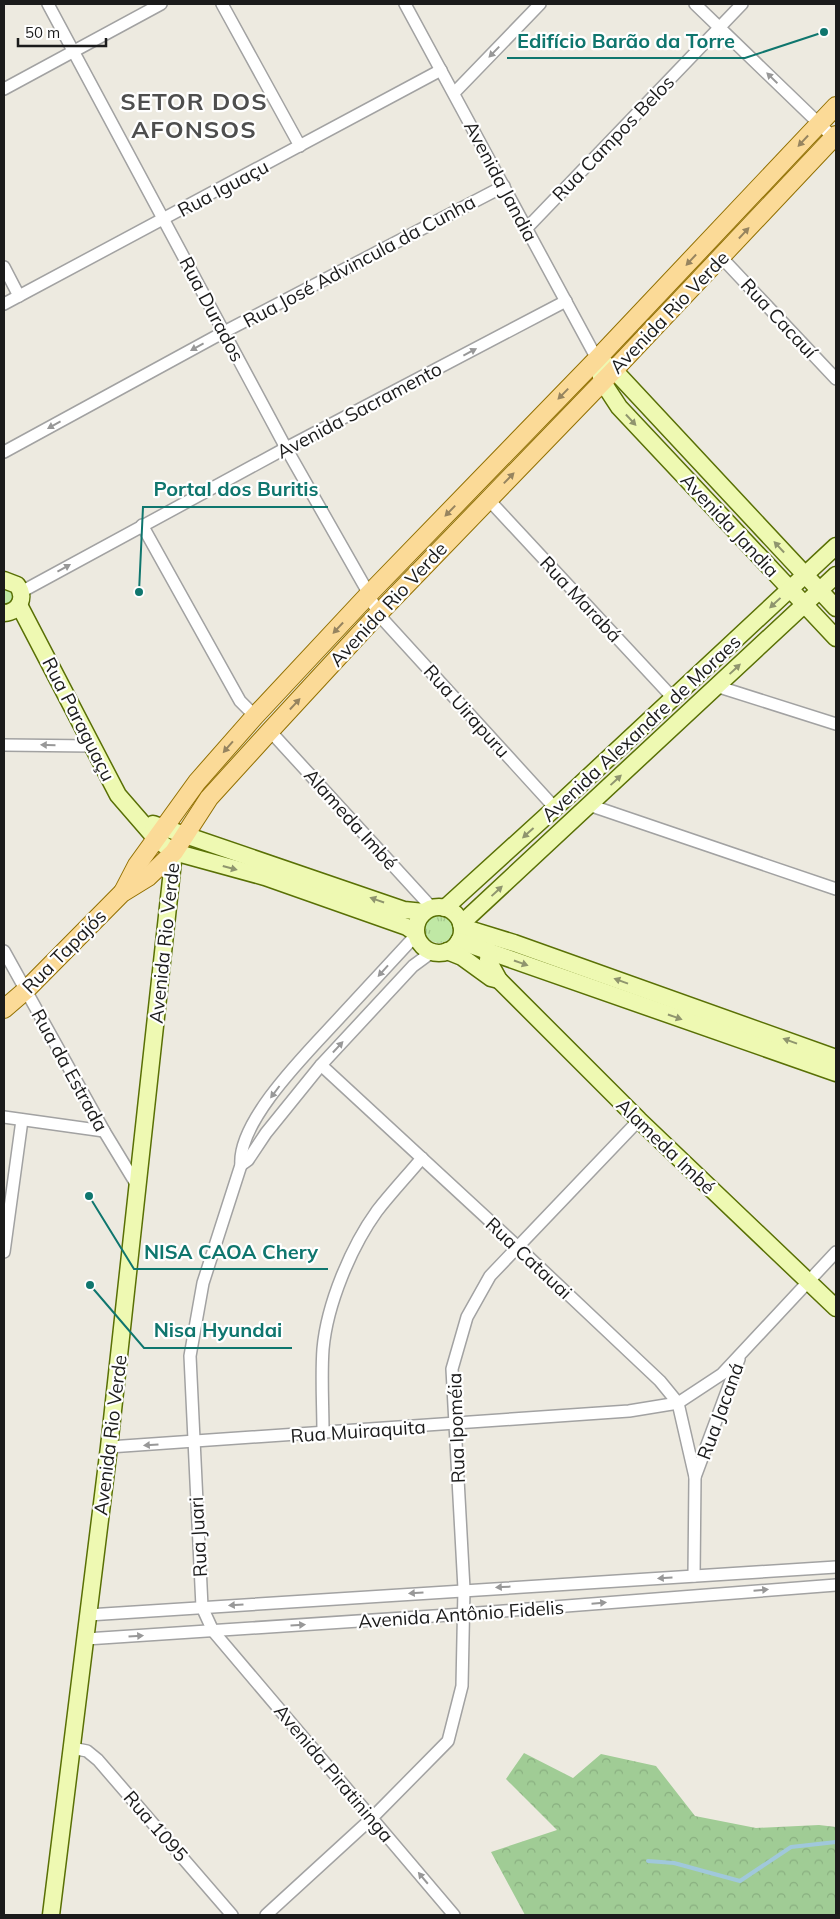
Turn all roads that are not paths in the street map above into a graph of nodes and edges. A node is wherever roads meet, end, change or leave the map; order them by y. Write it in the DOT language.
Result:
graph roads {
  1 [pos="48,4"];
  2 [pos="161,4"];
  3 [pos="222,4"];
  4 [pos="405,4"];
  5 [pos="540,4"];
  6 [pos="695,4"];
  7 [pos="742,4"];
  8 [pos="720,27"];
  9 [pos="73,51"];
  10 [pos="441,70"];
  11 [pos="4,89"];
  12 [pos="454,93"];
  13 [pos="836,106"];
  14 [pos="820,124"];
  15 [pos="835,138"];
  16 [pos="300,146"];
  17 [pos="504,186"];
  18 [pos="164,220"];
  19 [pos="526,229"];
  20 [pos="721,257"];
  21 [pos="4,267"];
  22 [pos="19,296"];
  23 [pos="566,301"];
  24 [pos="4,304"];
  25 [pos="224,332"];
  26 [pos="597,359"];
  27 [pos="608,375"];
  28 [pos="836,379"];
  29 [pos="286,448"];
  30 [pos="4,452"];
  31 [pos="488,499"];
  32 [pos="142,525"];
  33 [pos="836,546"];
  34 [pos="4,567"];
  35 [pos="805,575"];
  36 [pos="836,575"];
  37 [pos="790,589"];
  38 [pos="820,590"];
  39 [pos="369,594"];
  40 [pos="15,600"];
  41 [pos="805,604"];
  42 [pos="836,608"];
  43 [pos="378,614"];
  44 [pos="836,638"];
  45 [pos="716,686"];
  46 [pos="673,698"];
  47 [pos="255,716"];
  48 [pos="836,724"];
  49 [pos="270,731"];
  50 [pos="4,745"];
  51 [pos="93,746"];
  52 [pos="589,805"];
  53 [pos="555,808"];
  54 [pos="161,834"];
  55 [pos="186,835"];
  56 [pos="174,852"];
  57 [pos="836,889"];
  58 [pos="122,893"];
  59 [pos="434,909"];
  60 [pos="416,934"];
  61 [pos="452,939"];
  62 [pos="4,951"];
  63 [pos="489,951"];
  64 [pos="499,980"];
  65 [pos="26,990"];
  66 [pos="4,1009"];
  67 [pos="836,1058"];
  68 [pos="321,1066"];
  69 [pos="836,1073"];
  70 [pos="4,1117"];
  71 [pos="22,1120"];
  72 [pos="639,1120"];
  73 [pos="104,1131"];
  74 [pos="422,1158"];
  75 [pos="241,1165"];
  76 [pos="138,1188"];
  77 [pos="518,1247"];
  78 [pos="4,1252"];
  79 [pos="836,1252"];
  80 [pos="808,1282"];
  81 [pos="836,1308"];
  82 [pos="740,1355"];
  83 [pos="678,1403"];
  84 [pos="455,1424"];
  85 [pos="323,1433"];
  86 [pos="194,1442"];
  87 [pos="109,1447"];
  88 [pos="696,1477"];
  89 [pos="836,1567"];
  90 [pos="694,1576"];
  91 [pos="836,1584"];
  92 [pos="464,1589"];
  93 [pos="202,1607"];
  94 [pos="464,1614"];
  95 [pos="88,1615"];
  96 [pos="213,1631"];
  97 [pos="86,1639"];
  98 [pos="72,1748"];
  99 [pos="372,1818"];
  100 [pos="51,1915"];
  101 [pos="232,1915"];
  102 [pos="266,1915"];
  103 [pos="454,1915"];
  1 -- 9 [label="street, Rua Durados"];
  2 -- 9 [label="street"];
  3 -- 16 [label="street"];
  4 -- 10 [label="street, Avenida Jandia"];
  5 -- 12 [label="street, one-way"];
  6 -- 8 [label="street"];
  7 -- 8 [label="street, Rua Campos Belos"];
  14 -- 8 [label="street, one-way"];
  8 -- 19 [label="street, Rua Campos Belos"];
  9 -- 11 [label="street"];
  9 -- 18 [label="street, Rua Durados"];
  10 -- 12 [label="street, Avenida Jandia"];
  10 -- 16 [label="street, Rua Iguaçu"];
  12 -- 17 [label="street, Avenida Jandia"];
  13 -- 14 [label="main road, Avenida Rio Verde"];
  14 -- 15 [label="street"];
  14 -- 26 [label="main road, Avenida Rio Verde, one-way"];
  20 -- 15 [label="main road, Avenida Rio Verde, one-way"];
  16 -- 18 [label="street, Rua Iguaçu"];
  17 -- 19 [label="street, Avenida Jandia"];
  17 -- 25 [label="street, Rua José Advincula da Cunha"];
  18 -- 22 [label="street, Rua Iguaçu"];
  18 -- 25 [label="street, Rua Durados"];
  19 -- 23 [label="street, Avenida Jandia"];
  20 -- 27 [label="main road, Avenida Rio Verde"];
  20 -- 28 [label="street, Rua Cacauí"];
  21 -- 22 [label="street"];
  22 -- 24 [label="street, Rua Iguaçu"];
  23 -- 26 [label="street, Avenida Jandia"];
  29 -- 23 [label="street, Avenida Sacramento, one-way"];
  25 -- 29 [label="street, Rua Durados"];
  25 -- 30 [label="street, Rua José Advincula da Cunha, one-way"];
  26 -- 27 [label="street, Avenida Jandia"];
  26 -- 39 [label="main road, Avenida Rio Verde, one-way"];
  31 -- 27 [label="main road, Avenida Rio Verde, one-way"];
  35 -- 27 [label="street, Avenida Jandia, one-way"];
  27 -- 37 [label="street, Avenida Jandia, one-way"];
  29 -- 32 [label="street, Avenida Sacramento"];
  29 -- 39 [label="street, Rua Durados"];
  31 -- 43 [label="main road, Avenida Rio Verde"];
  31 -- 46 [label="street, Rua Marabá"];
  40 -- 32 [label="street, Avenida Sacramento, one-way"];
  32 -- 47 [label="street"];
  33 -- 35 [label="street, Avenida Alexandre de Moraes"];
  34 -- 40 [label="street, Rua Paraguaçu"];
  35 -- 37 [label="street, Avenida Alexandre de Moraes"];
  35 -- 38 [label="street, Avenida Jandia"];
  36 -- 38 [label="street, Avenida Alexandre de Moraes"];
  37 -- 41 [label="street, Avenida Jandia"];
  37 -- 46 [label="street, Avenida Alexandre de Moraes, one-way"];
  38 -- 41 [label="street, Avenida Alexandre de Moraes"];
  38 -- 42 [label="street, Avenida Jandia"];
  39 -- 43 [label="street, Rua Durados"];
  39 -- 47 [label="main road, Avenida Rio Verde, one-way"];
  40 -- 51 [label="street, Rua Paraguaçu"];
  41 -- 44 [label="street, Avenida Jandia"];
  45 -- 41 [label="street, Avenida Alexandre de Moraes, one-way"];
  49 -- 43 [label="main road, Avenida Rio Verde, one-way"];
  43 -- 53 [label="street, Rua Uirapuru"];
  45 -- 48 [label="street"];
  52 -- 45 [label="street, Avenida Alexandre de Moraes, one-way"];
  46 -- 53 [label="street, Avenida Alexandre de Moraes"];
  47 -- 54 [label="main road, Avenida Rio Verde, one-way"];
  49 -- 55 [label="main road, Avenida Rio Verde"];
  49 -- 59 [label="street, Alameda Imbé"];
  51 -- 50 [label="street, one-way"];
  51 -- 54 [label="street, Rua Paraguaçu"];
  52 -- 57 [label="street"];
  61 -- 52 [label="street, Avenida Alexandre de Moraes, one-way"];
  53 -- 59 [label="street, Avenida Alexandre de Moraes, one-way"];
  54 -- 55 [label="street"];
  54 -- 56 [label="street"];
  54 -- 58 [label="main road, Rua Tapajós"];
  55 -- 56 [label="main road, Avenida Rio Verde"];
  59 -- 55 [label="street, one-way"];
  56 -- 58 [label="main road, Rua Tapajós"];
  56 -- 60 [label="street, one-way"];
  56 -- 76 [label="street, Avenida Rio Verde"];
  58 -- 65 [label="main road, Rua Tapajós"];
  59 -- 60 [label="street"];
  59 -- 61 [label="street"];
  60 -- 61 [label="street"];
  60 -- 75 [label="street, Avenida Alexandre de Moraes, one-way"];
  61 -- 63 [label="street"];
  61 -- 64 [label="street, Alameda Imbé"];
  67 -- 61 [label="street, one-way"];
  68 -- 61 [label="street, Avenida Alexandre de Moraes, one-way"];
  62 -- 65 [label="street, Rua da Estrada"];
  63 -- 64 [label="street, Alameda Imbé"];
  63 -- 69 [label="street, one-way"];
  64 -- 72 [label="street, Alameda Imbé"];
  65 -- 66 [label="main road, Rua Tapajós"];
  65 -- 73 [label="street, Rua da Estrada"];
  68 -- 74 [label="street, Rua Catauai"];
  68 -- 75 [label="street, Avenida Alexandre de Moraes"];
  70 -- 71 [label="street"];
  71 -- 73 [label="street"];
  71 -- 78 [label="street"];
  72 -- 77 [label="street, Rua Ipoméia"];
  72 -- 80 [label="street, Alameda Imbé"];
  73 -- 76 [label="street, Rua da Estrada"];
  74 -- 77 [label="street, Rua Catauai"];
  74 -- 85 [label="street"];
  75 -- 86 [label="street, Avenida Alexandre de Moraes"];
  76 -- 87 [label="street, Avenida Rio Verde"];
  77 -- 83 [label="street, Rua Catauai"];
  77 -- 84 [label="street, Rua Ipoméia"];
  79 -- 80 [label="street, Rua Jacaná"];
  80 -- 81 [label="street, Alameda Imbé"];
  80 -- 82 [label="street, Rua Jacaná"];
  82 -- 83 [label="street, Rua Muiraquita"];
  82 -- 88 [label="street, Rua Jacaná"];
  83 -- 84 [label="street, Rua Muiraquita"];
  83 -- 88 [label="street, Rua Catauai"];
  84 -- 85 [label="street, Rua Muiraquita"];
  84 -- 92 [label="street, Rua Ipoméia"];
  85 -- 86 [label="street, Rua Muiraquita"];
  86 -- 87 [label="street, Rua Muiraquita, one-way"];
  86 -- 93 [label="street, Rua Juari"];
  87 -- 95 [label="street, Avenida Rio Verde"];
  88 -- 90 [label="street, Rua Jacaná"];
  89 -- 90 [label="street, Avenida Antônio Fidelis"];
  90 -- 92 [label="street, Avenida Antônio Fidelis, one-way"];
  94 -- 91 [label="street, Avenida Antônio Fidelis, one-way"];
  92 -- 93 [label="street, Avenida Antônio Fidelis, one-way"];
  92 -- 94 [label="street, Rua Ipoméia"];
  93 -- 95 [label="street, Avenida Antônio Fidelis"];
  93 -- 96 [label="street, Rua Juari"];
  96 -- 94 [label="street, Avenida Antônio Fidelis, one-way"];
  94 -- 99 [label="street, Rua Ipoméia"];
  95 -- 97 [label="street, Avenida Rio Verde"];
  97 -- 96 [label="street, Avenida Antônio Fidelis, one-way"];
  96 -- 99 [label="street, Avenida Piratininga"];
  97 -- 98 [label="street, Avenida Rio Verde"];
  98 -- 100 [label="street, Avenida Rio Verde"];
  98 -- 101 [label="street, Rua 1095"];
  99 -- 102 [label="street"];
  103 -- 99 [label="street, Avenida Piratininga, one-way"];
}
